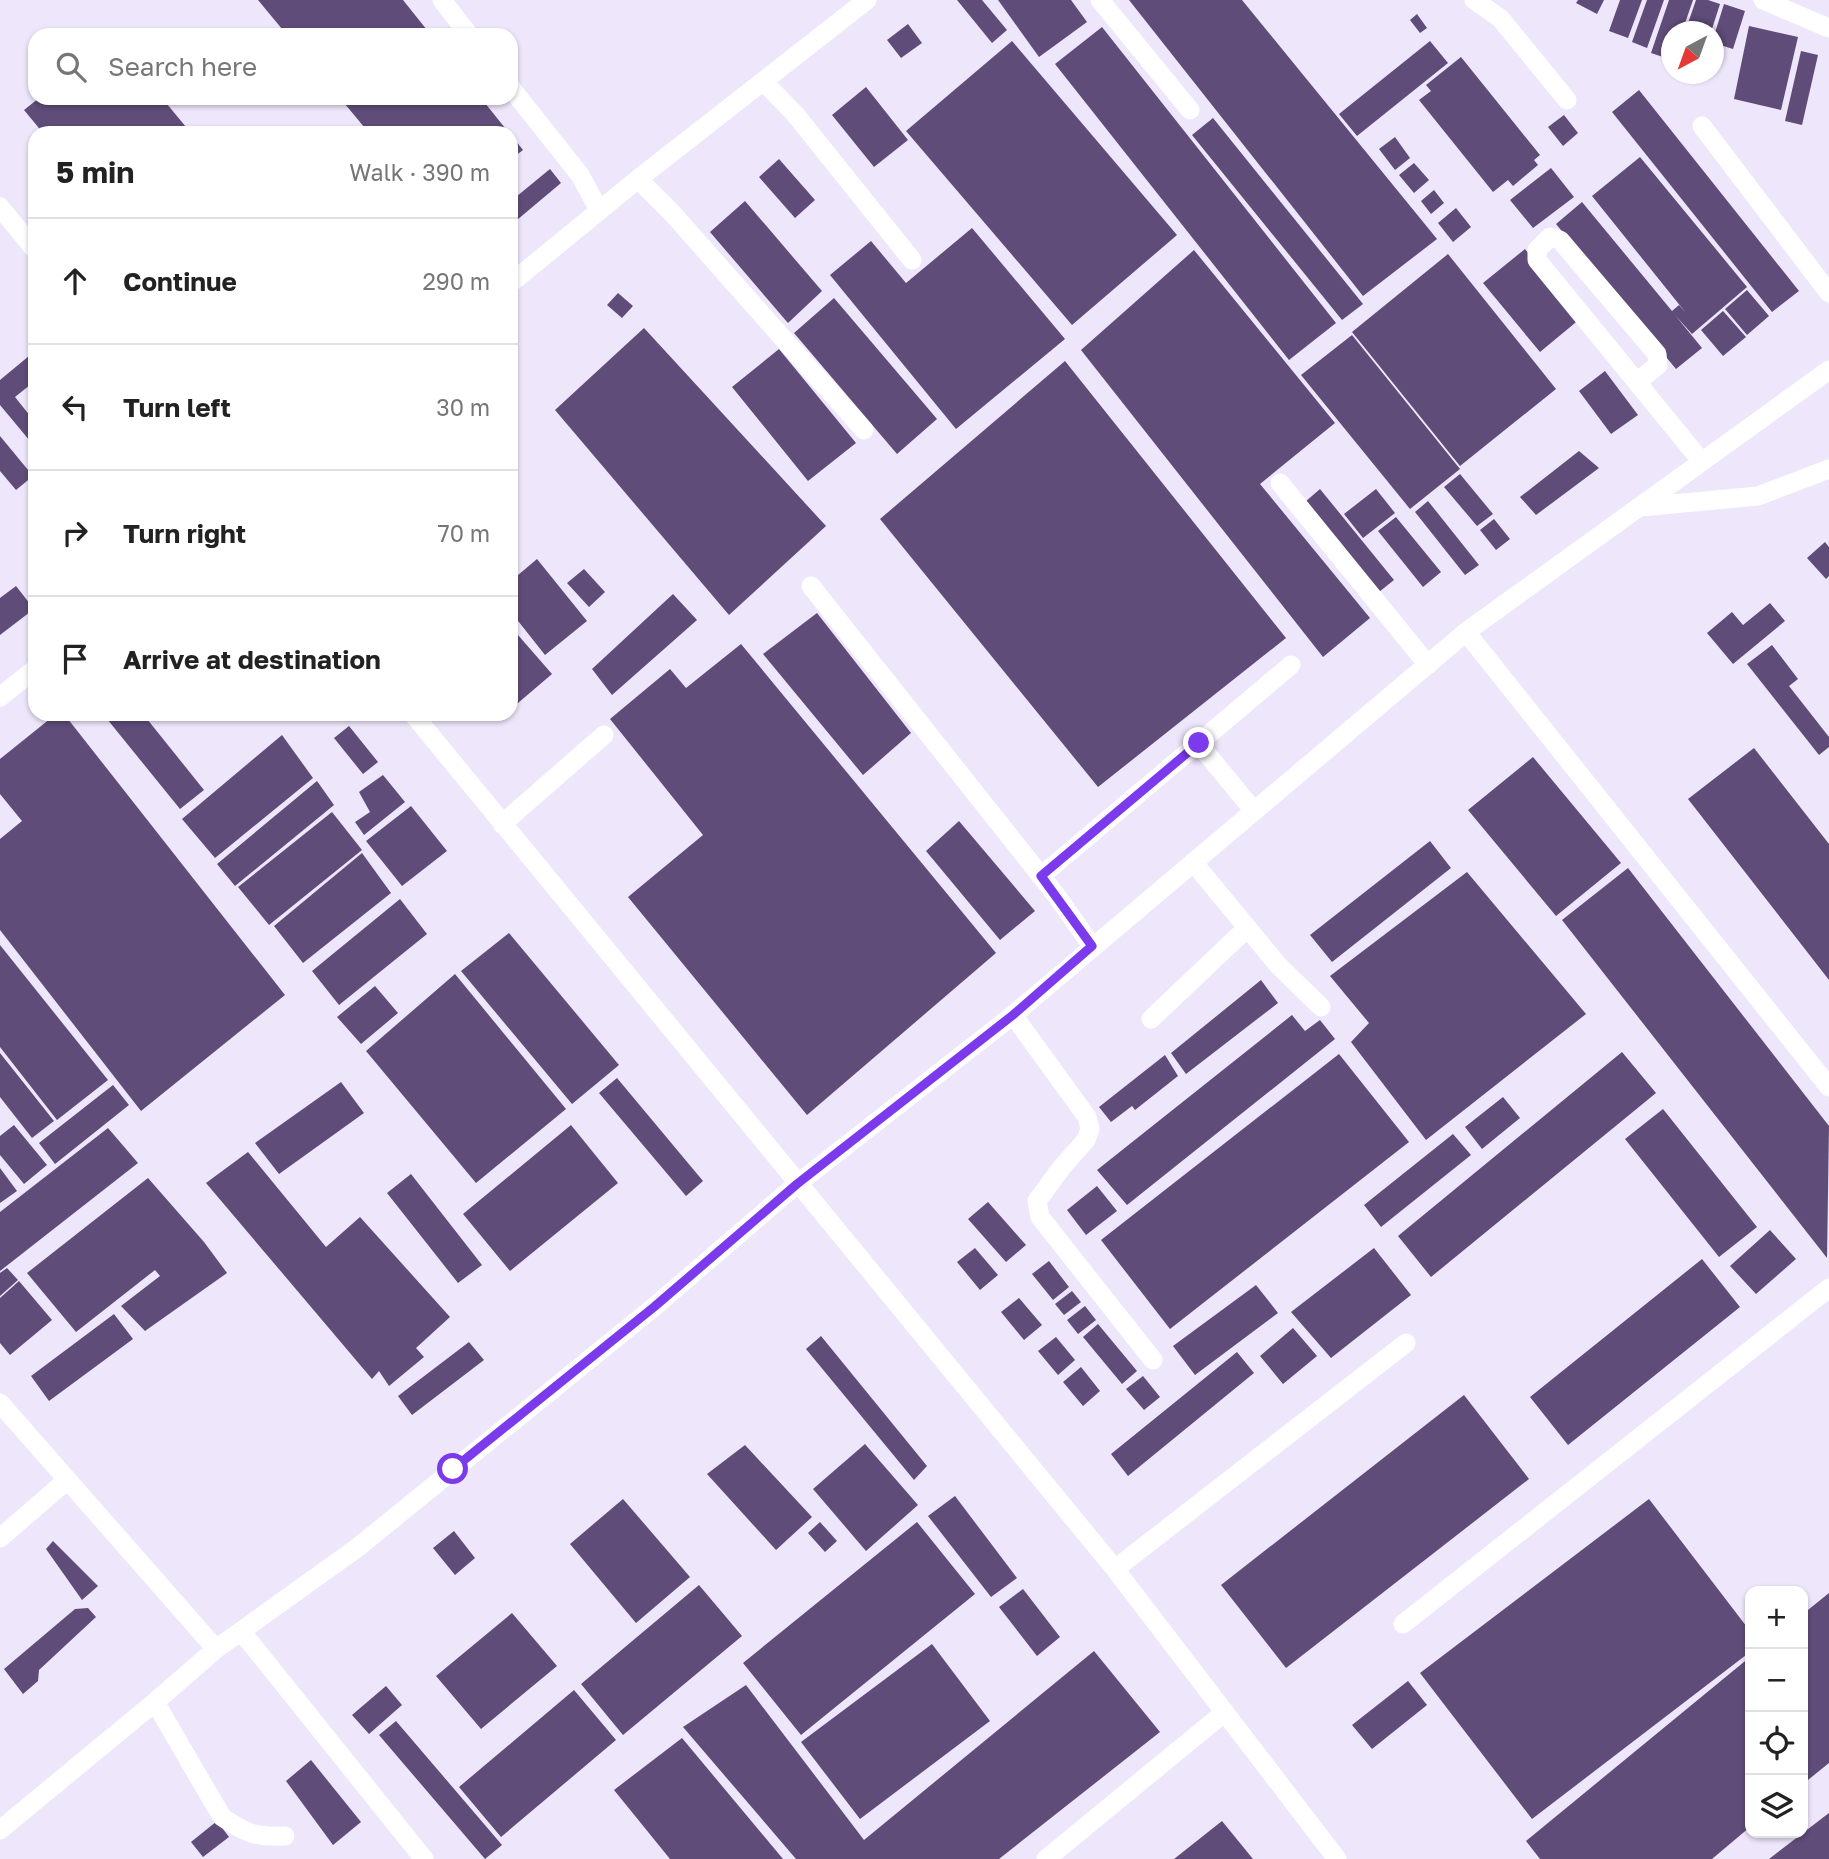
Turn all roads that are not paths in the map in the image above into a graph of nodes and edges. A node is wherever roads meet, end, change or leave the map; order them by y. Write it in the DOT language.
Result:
graph roads {
  1 [pos="442,0"];
  2 [pos="867,0"];
  3 [pos="1100,0"];
  4 [pos="1474,0"];
  5 [pos="1763,0"];
  6 [pos="464,28"];
  7 [pos="1829,28"];
  8 [pos="764,82"];
  9 [pos="518,97"];
  10 [pos="1567,100"];
  11 [pos="1190,110"];
  12 [pos="1702,126"];
  13 [pos="638,178"];
  14 [pos="0,208"];
  15 [pos="600,211"];
  16 [pos="28,242"];
  17 [pos="912,260"];
  18 [pos="518,278"];
  19 [pos="1829,293"];
  20 [pos="1829,370"];
  21 [pos="1637,382"];
  22 [pos="864,430"];
  23 [pos="1702,462"];
  24 [pos="1829,469"];
  25 [pos="1280,482"];
  26 [pos="1640,507"];
  27 [pos="811,586"];
  28 [pos="1466,632"];
  29 [pos="1291,665"];
  30 [pos="1427,665"];
  31 [pos="28,674"];
  32 [pos="0,696"];
  33 [pos="419,721"];
  34 [pos="604,735"];
  35 [pos="1199,743"];
  36 [pos="1254,811"];
  37 [pos="502,824"];
  38 [pos="1193,862"];
  39 [pos="1041,876"];
  40 [pos="1246,929"];
  41 [pos="1092,946"];
  42 [pos="1321,1007"];
  43 [pos="1013,1015"];
  44 [pos="1152,1019"];
  45 [pos="1829,1087"];
  46 [pos="797,1184"];
  47 [pos="1829,1288"];
  48 [pos="1406,1343"];
  49 [pos="1153,1360"];
  50 [pos="0,1404"];
  51 [pos="66,1481"];
  52 [pos="0,1538"];
  53 [pos="1115,1569"];
  54 [pos="1403,1624"];
  55 [pos="241,1631"];
  56 [pos="216,1648"];
  57 [pos="155,1702"];
  58 [pos="1225,1712"];
  59 [pos="0,1830"];
  60 [pos="285,1836"];
  61 [pos="424,1859"];
  62 [pos="1046,1859"];
  63 [pos="1337,1859"];
  1 -- 6 [label="street"];
  2 -- 8 [label="street"];
  3 -- 11 [label="street"];
  4 -- 10 [label="street"];
  5 -- 7 [label="street"];
  8 -- 13 [label="street"];
  8 -- 17 [label="street"];
  9 -- 15 [label="street"];
  12 -- 19 [label="street"];
  13 -- 15 [label="street"];
  13 -- 22 [label="street"];
  14 -- 16 [label="street"];
  15 -- 18 [label="street"];
  20 -- 23 [label="street"];
  21 -- 21 [label="street"];
  21 -- 23 [label="street"];
  23 -- 26 [label="street"];
  24 -- 26 [label="street"];
  25 -- 30 [label="street"];
  26 -- 28 [label="street"];
  27 -- 39 [label="street"];
  28 -- 30 [label="street"];
  28 -- 45 [label="street"];
  29 -- 35 [label="street"];
  30 -- 36 [label="street"];
  31 -- 32 [label="street"];
  33 -- 37 [label="street"];
  34 -- 37 [label="street"];
  35 -- 36 [label="street"];
  35 -- 39 [label="street"];
  36 -- 38 [label="street"];
  37 -- 46 [label="street"];
  38 -- 40 [label="street"];
  38 -- 41 [label="street"];
  39 -- 41 [label="street"];
  40 -- 42 [label="street"];
  40 -- 44 [label="street"];
  41 -- 43 [label="street"];
  43 -- 46 [label="street"];
  43 -- 49 [label="street"];
  46 -- 53 [label="street"];
  46 -- 55 [label="street"];
  47 -- 54 [label="street"];
  48 -- 53 [label="street"];
  50 -- 51 [label="street"];
  51 -- 52 [label="street"];
  51 -- 56 [label="street"];
  53 -- 58 [label="street"];
  55 -- 56 [label="street"];
  55 -- 61 [label="street"];
  56 -- 57 [label="street"];
  57 -- 59 [label="street"];
  57 -- 60 [label="street"];
  58 -- 62 [label="street"];
  58 -- 63 [label="street"];
}
